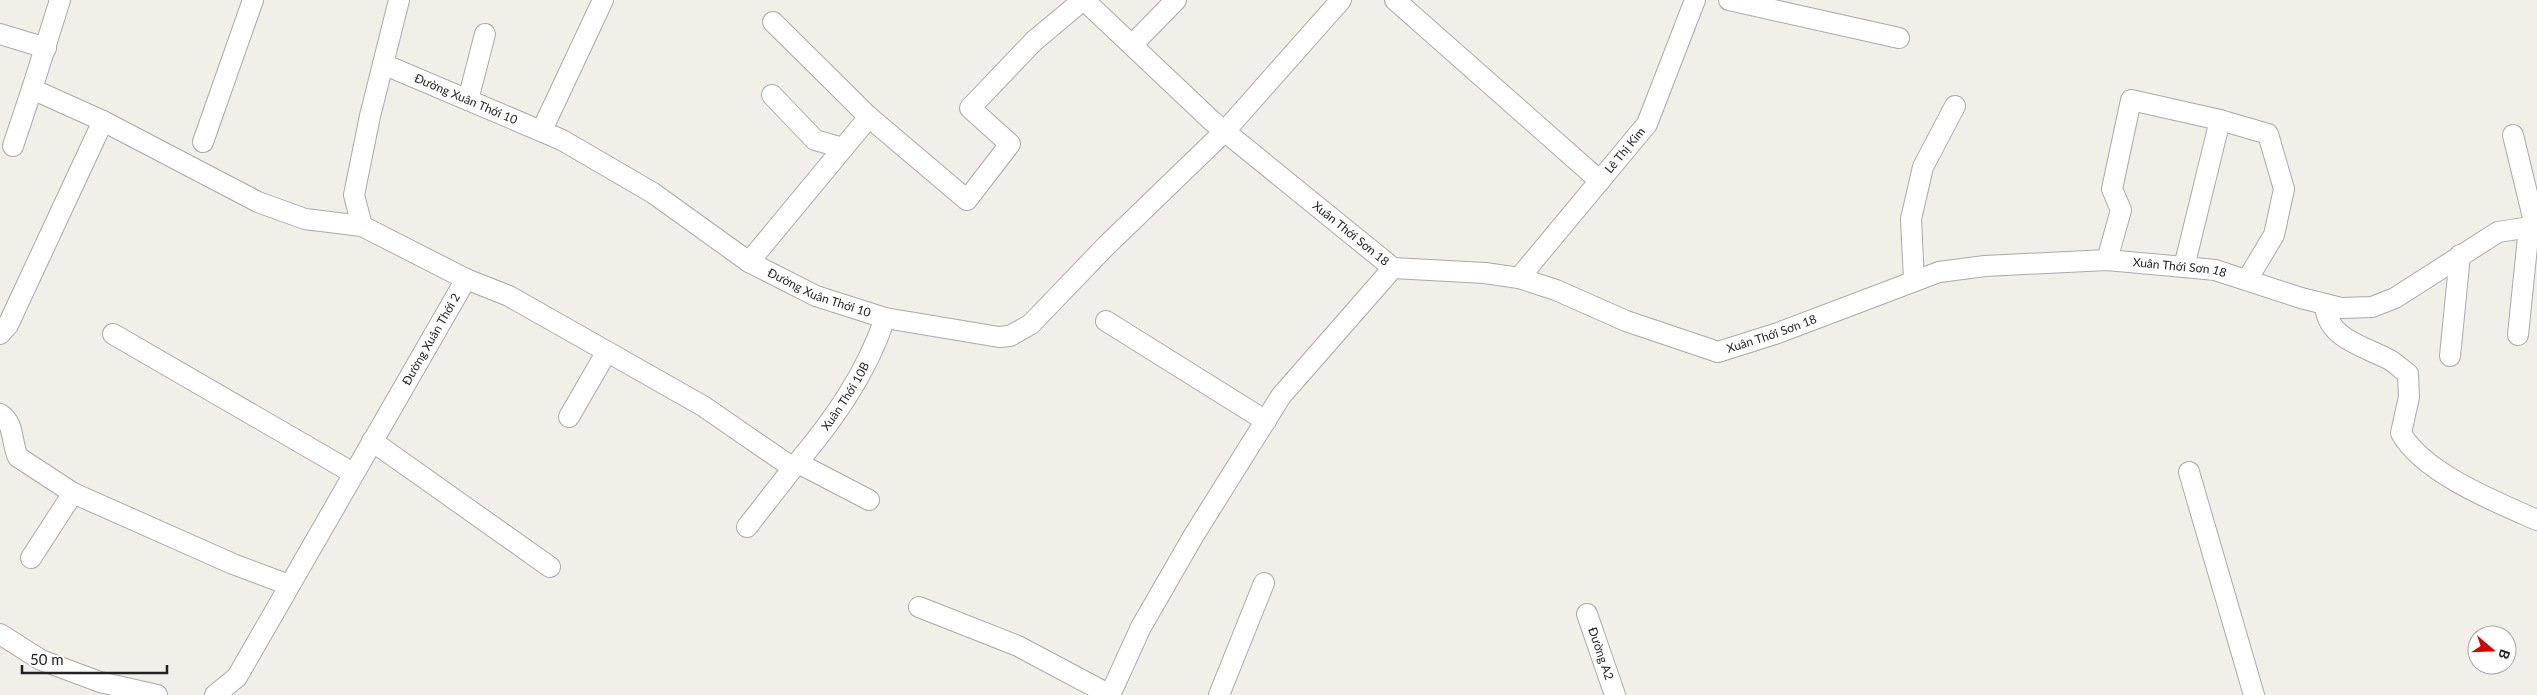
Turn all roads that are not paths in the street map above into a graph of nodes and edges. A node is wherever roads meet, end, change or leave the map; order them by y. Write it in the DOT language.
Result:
graph roads {
  1 [pos="60,0"];
  2 [pos="253,0"];
  3 [pos="399,0"];
  4 [pos="603,0"];
  5 [pos="1083,0"];
  6 [pos="1176,0"];
  7 [pos="1341,0"];
  8 [pos="1695,0"];
  9 [pos="1729,0"];
  10 [pos="1398,1"];
  11 [pos="773,22"];
  12 [pos="0,34"];
  13 [pos="485,34"];
  14 [pos="1899,38"];
  15 [pos="1132,45"];
  16 [pos="46,48"];
  17 [pos="383,64"];
  18 [pos="32,89"];
  19 [pos="772,95"];
  20 [pos="468,100"];
  21 [pos="1955,106"];
  22 [pos="869,116"];
  23 [pos="2220,120"];
  24 [pos="103,121"];
  25 [pos="542,130"];
  26 [pos="1225,131"];
  27 [pos="2513,134"];
  28 [pos="203,142"];
  29 [pos="13,146"];
  30 [pos="842,148"];
  31 [pos="1600,181"];
  32 [pos="362,226"];
  33 [pos="2533,226"];
  34 [pos="2460,255"];
  35 [pos="2107,260"];
  36 [pos="749,262"];
  37 [pos="2184,267"];
  38 [pos="1393,268"];
  39 [pos="1518,278"];
  40 [pos="466,279"];
  41 [pos="1914,280"];
  42 [pos="2247,280"];
  43 [pos="2325,304"];
  44 [pos="885,318"];
  45 [pos="1106,321"];
  46 [pos="0,334"];
  47 [pos="112,334"];
  48 [pos="2518,335"];
  49 [pos="606,352"];
  50 [pos="2450,356"];
  51 [pos="0,414"];
  52 [pos="569,417"];
  53 [pos="1266,421"];
  54 [pos="372,441"];
  55 [pos="796,465"];
  56 [pos="2190,472"];
  57 [pos="353,473"];
  58 [pos="73,493"];
  59 [pos="868,500"];
  60 [pos="2537,520"];
  61 [pos="747,526"];
  62 [pos="31,558"];
  63 [pos="550,567"];
  64 [pos="1264,584"];
  65 [pos="289,585"];
  66 [pos="919,607"];
  67 [pos="1587,614"];
  68 [pos="0,634"];
  69 [pos="220,694"];
  70 [pos="157,695"];
  71 [pos="1219,695"];
  72 [pos="1615,695"];
  73 [pos="2254,695"];
  1 -- 16 [label="street"];
  2 -- 28 [label="street"];
  3 -- 17 [label="street"];
  4 -- 25 [label="street"];
  5 -- 15 [label="street, Xuân Thới Sơn 18"];
  5 -- 22 [label="street"];
  6 -- 15 [label="street"];
  7 -- 26 [label="street, Đường Xuân Thới 10"];
  8 -- 31 [label="street, Lê Thị Kim"];
  9 -- 14 [label="street"];
  10 -- 31 [label="street"];
  11 -- 22 [label="street"];
  12 -- 16 [label="street"];
  13 -- 20 [label="street"];
  15 -- 26 [label="street, Xuân Thới Sơn 18"];
  16 -- 18 [label="street"];
  17 -- 20 [label="street, Đường Xuân Thới 10"];
  17 -- 32 [label="street"];
  18 -- 24 [label="street"];
  18 -- 29 [label="street"];
  19 -- 30 [label="street"];
  20 -- 25 [label="street, Đường Xuân Thới 10"];
  21 -- 41 [label="street"];
  22 -- 30 [label="street"];
  23 -- 35 [label="street"];
  23 -- 37 [label="street"];
  23 -- 42 [label="street"];
  24 -- 32 [label="street"];
  24 -- 46 [label="street"];
  25 -- 36 [label="street, Đường Xuân Thới 10"];
  26 -- 38 [label="street, Xuân Thới Sơn 18"];
  26 -- 44 [label="street, Đường Xuân Thới 10"];
  27 -- 33 [label="street"];
  30 -- 36 [label="street"];
  31 -- 39 [label="street, Lê Thị Kim"];
  32 -- 40 [label="street, Đường Xuân Thới 2"];
  33 -- 34 [label="street, Xuân Thới Sơn 18"];
  33 -- 48 [label="street"];
  34 -- 43 [label="street, Xuân Thới Sơn 18"];
  34 -- 50 [label="street"];
  35 -- 37 [label="street, Xuân Thới Sơn 18"];
  35 -- 41 [label="street, Xuân Thới Sơn 18"];
  36 -- 44 [label="street, Đường Xuân Thới 10"];
  37 -- 42 [label="street, Xuân Thới Sơn 18"];
  38 -- 39 [label="street, Xuân Thới Sơn 18"];
  38 -- 53 [label="street"];
  39 -- 41 [label="street, Xuân Thới Sơn 18"];
  40 -- 49 [label="street"];
  40 -- 54 [label="street, Đường Xuân Thới 2"];
  42 -- 43 [label="street, Xuân Thới Sơn 18"];
  43 -- 60 [label="street"];
  44 -- 55 [label="street, Xuân Thới 10B"];
  45 -- 53 [label="street"];
  47 -- 57 [label="street"];
  49 -- 52 [label="street"];
  49 -- 55 [label="street"];
  51 -- 58 [label="street"];
  53 -- 66 [label="street"];
  54 -- 57 [label="street, Đường Xuân Thới 2"];
  54 -- 63 [label="street"];
  55 -- 59 [label="street"];
  55 -- 61 [label="street, Xuân Thới 10B"];
  56 -- 73 [label="street"];
  57 -- 65 [label="street, Đường Xuân Thới 2"];
  58 -- 62 [label="street"];
  58 -- 65 [label="street"];
  64 -- 71 [label="street"];
  65 -- 69 [label="street, Đường Xuân Thới 2"];
  67 -- 72 [label="street, Đường A2"];
  68 -- 70 [label="street"];
}
